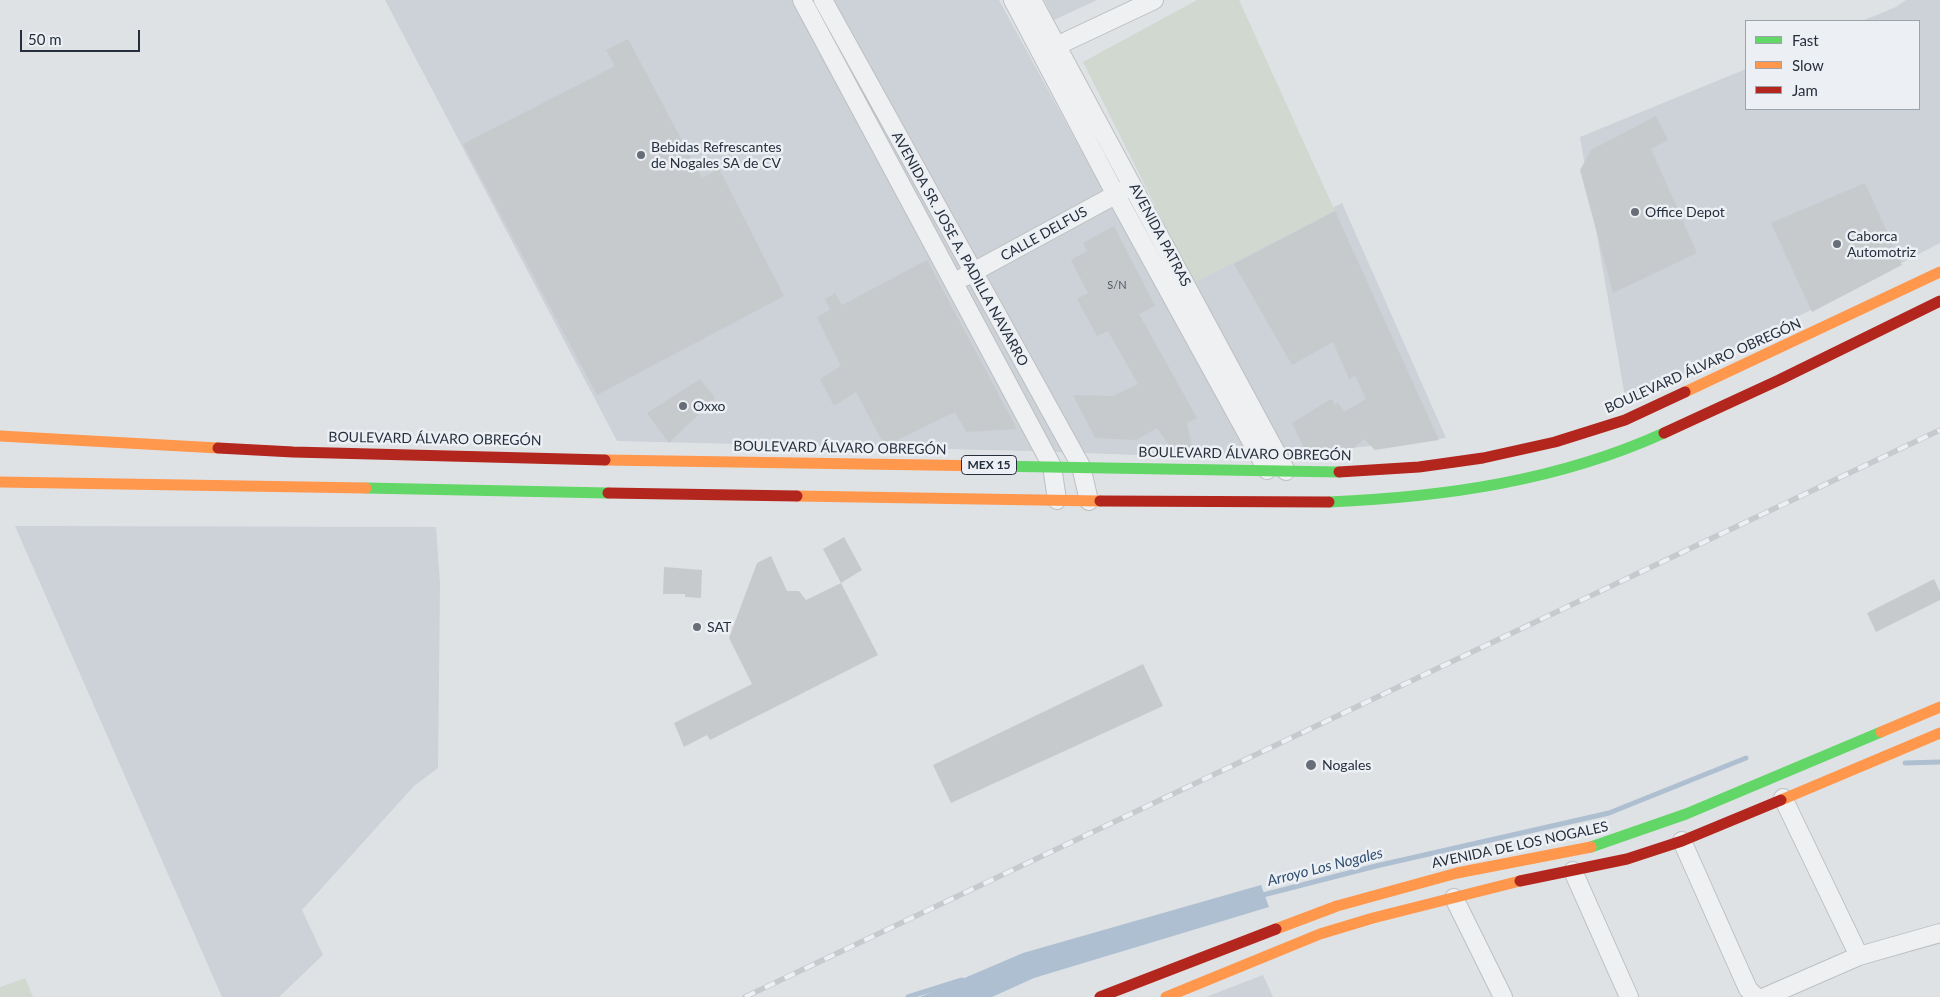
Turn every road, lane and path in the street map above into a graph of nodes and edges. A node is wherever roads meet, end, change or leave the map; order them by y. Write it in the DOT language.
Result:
graph roads {
  1 [pos="802,0"];
  2 [pos="823,0"];
  3 [pos="1013,0"];
  4 [pos="1032,0"];
  5 [pos="1154,0"];
  6 [pos="1049,50"];
  7 [pos="1133,186"];
  8 [pos="1116,195"];
  9 [pos="1940,272"];
  10 [pos="973,273"];
  11 [pos="954,283"];
  12 [pos="1940,301"];
  13 [pos="0,436"];
  14 [pos="764,461"];
  15 [pos="1052,466"];
  16 [pos="1081,466"];
  17 [pos="1267,470"];
  18 [pos="1286,471"];
  19 [pos="745,473"];
  20 [pos="785,475"];
  21 [pos="0,482"];
  22 [pos="720,483"];
  23 [pos="800,483"];
  24 [pos="671,493"];
  25 [pos="842,496"];
  26 [pos="1058,500"];
  27 [pos="1088,501"];
  28 [pos="1940,707"];
  29 [pos="1940,733"];
  30 [pos="1783,798"];
  31 [pos="1682,841"];
  32 [pos="1572,871"];
  33 [pos="1454,898"];
  34 [pos="1940,933"];
  35 [pos="1859,956"];
  36 [pos="1100,997"];
  37 [pos="1166,997"];
  38 [pos="1503,997"];
  39 [pos="1629,997"];
  40 [pos="1756,997"];
  41 [pos="1765,997"];
  1 -- 11 [label="street, AVENIDA SR. JOSE A. PADILLA NAVARRO"];
  2 -- 10 [label="street, AVENIDA SR. JOSE A. PADILLA NAVARRO"];
  3 -- 6 [label="street, AVENIDA PATRAS"];
  4 -- 6 [label="street, AVENIDA PATRAS"];
  5 -- 6 [label="street"];
  6 -- 7 [label="street, AVENIDA PATRAS"];
  6 -- 8 [label="street, AVENIDA PATRAS"];
  7 -- 8 [label="street, CALLE DELFUS"];
  7 -- 18 [label="street, AVENIDA PATRAS"];
  8 -- 10 [label="street, CALLE DELFUS"];
  8 -- 17 [label="street, AVENIDA PATRAS"];
  9 -- 18 [label="main road, BOULEVARD ÁLVARO OBREGÓN / MEX 15"];
  10 -- 11 [label="street, CALLE DELFUS"];
  10 -- 16 [label="street, AVENIDA SR. JOSE A. PADILLA NAVARRO"];
  11 -- 15 [label="street, AVENIDA SR. JOSE A. PADILLA NAVARRO"];
  12 -- 27 [label="main road"];
  13 -- 14 [label="main road, BOULEVARD ÁLVARO OBREGÓN / MEX 15"];
  14 -- 15 [label="main road, BOULEVARD ÁLVARO OBREGÓN / MEX 15"];
  14 -- 19 [label="main road"];
  14 -- 20 [label="main road"];
  15 -- 16 [label="main road, BOULEVARD ÁLVARO OBREGÓN / MEX 15"];
  15 -- 26 [label="street, AVENIDA SR. JOSE A. PADILLA NAVARRO"];
  16 -- 17 [label="main road, BOULEVARD ÁLVARO OBREGÓN / MEX 15"];
  16 -- 27 [label="street, AVENIDA SR. JOSE A. PADILLA NAVARRO"];
  17 -- 18 [label="main road, BOULEVARD ÁLVARO OBREGÓN / MEX 15"];
  21 -- 24 [label="main road"];
  22 -- 24 [label="main road"];
  23 -- 25 [label="main road"];
  24 -- 25 [label="main road"];
  25 -- 26 [label="main road"];
  26 -- 27 [label="main road"];
  28 -- 36 [label="main road, AVENIDA DE LOS NOGALES"];
  29 -- 30 [label="main road"];
  30 -- 31 [label="main road"];
  30 -- 35 [label="street"];
  31 -- 32 [label="main road"];
  31 -- 40 [label="street"];
  32 -- 33 [label="main road"];
  32 -- 39 [label="street"];
  33 -- 37 [label="main road"];
  33 -- 38 [label="street"];
  34 -- 35 [label="street"];
  35 -- 41 [label="street"];
}
